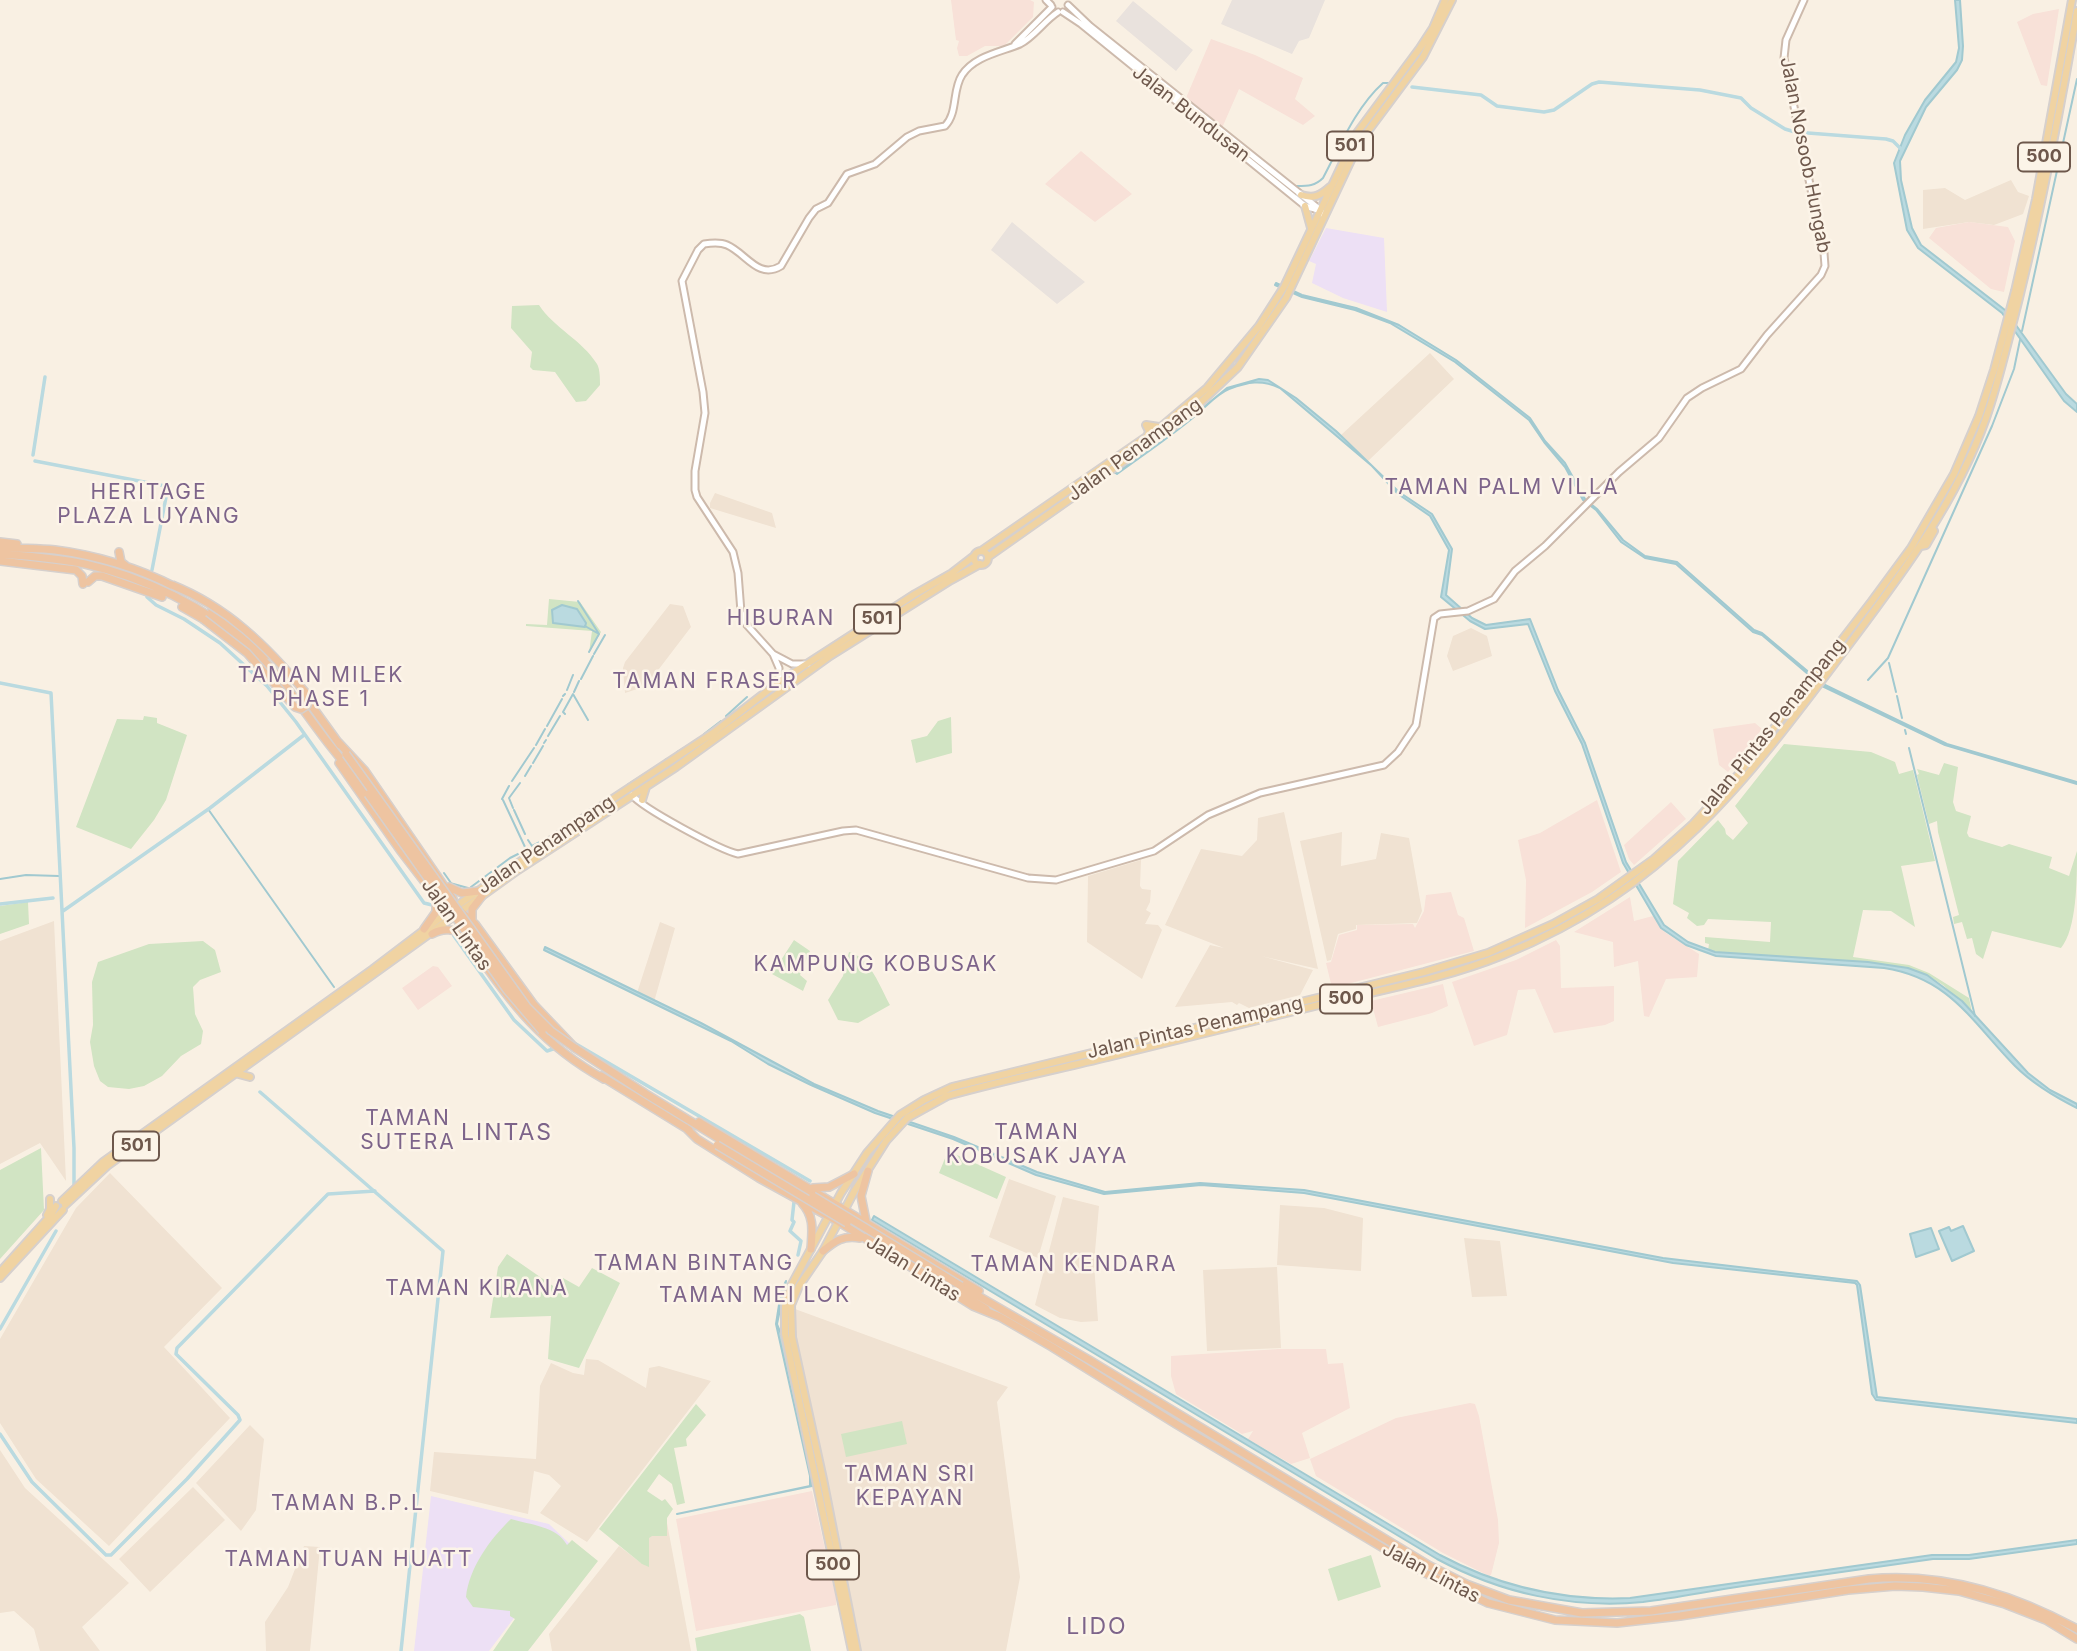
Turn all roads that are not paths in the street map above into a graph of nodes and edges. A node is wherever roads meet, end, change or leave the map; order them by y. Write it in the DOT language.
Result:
graph roads {
  1 [pos="1046,0"];
  2 [pos="1445,0"];
  3 [pos="1452,0"];
  4 [pos="1804,0"];
  5 [pos="2072,0"];
  6 [pos="1068,2"];
  7 [pos="1052,4"];
  8 [pos="2077,11"];
  9 [pos="1060,12"];
  10 [pos="1027,36"];
  11 [pos="1398,85"];
  12 [pos="1332,184"];
  13 [pos="1332,194"];
  14 [pos="1301,195"];
  15 [pos="1305,206"];
  16 [pos="1324,211"];
  17 [pos="1320,227"];
  18 [pos="1310,231"];
  19 [pos="1286,289"];
  20 [pos="2011,314"];
  21 [pos="2008,328"];
  22 [pos="1173,426"];
  23 [pos="1149,435"];
  24 [pos="1978,436"];
  25 [pos="1962,455"];
  26 [pos="1115,467"];
  27 [pos="1098,471"];
  28 [pos="1932,528"];
  29 [pos="1919,536"];
  30 [pos="0,545"];
  31 [pos="981,551"];
  32 [pos="0,554"];
  33 [pos="974,556"];
  34 [pos="988,557"];
  35 [pos="101,559"];
  36 [pos="0,561"];
  37 [pos="60,561"];
  38 [pos="70,562"];
  39 [pos="24,563"];
  40 [pos="980,565"];
  41 [pos="134,570"];
  42 [pos="138,582"];
  43 [pos="85,583"];
  44 [pos="172,585"];
  45 [pos="187,605"];
  46 [pos="201,618"];
  47 [pos="880,621"];
  48 [pos="773,654"];
  49 [pos="786,663"];
  50 [pos="807,664"];
  51 [pos="779,668"];
  52 [pos="1816,680"];
  53 [pos="779,682"];
  54 [pos="787,687"];
  55 [pos="335,745"];
  56 [pos="345,758"];
  57 [pos="647,785"];
  58 [pos="634,792"];
  59 [pos="642,800"];
  60 [pos="652,810"];
  61 [pos="439,876"];
  62 [pos="1631,881"];
  63 [pos="447,888"];
  64 [pos="480,893"];
  65 [pos="436,897"];
  66 [pos="459,909"];
  67 [pos="450,915"];
  68 [pos="475,924"];
  69 [pos="428,931"];
  70 [pos="464,934"];
  71 [pos="1265,1010"];
  72 [pos="314,1014"];
  73 [pos="1277,1015"];
  74 [pos="1171,1034"];
  75 [pos="1195,1035"];
  76 [pos="559,1047"];
  77 [pos="577,1049"];
  78 [pos="234,1073"];
  79 [pos="250,1077"];
  80 [pos="903,1119"];
  81 [pos="691,1121"];
  82 [pos="686,1128"];
  83 [pos="867,1171"];
  84 [pos="854,1174"];
  85 [pos="806,1185"];
  86 [pos="847,1185"];
  87 [pos="79,1187"];
  88 [pos="855,1190"];
  89 [pos="817,1195"];
  90 [pos="50,1199"];
  91 [pos="800,1202"];
  92 [pos="64,1203"];
  93 [pos="813,1207"];
  94 [pos="839,1217"];
  95 [pos="864,1220"];
  96 [pos="30,1239"];
  97 [pos="870,1242"];
  98 [pos="811,1249"];
  99 [pos="823,1251"];
  100 [pos="0,1272"];
  101 [pos="0,1278"];
  102 [pos="1000,1317"];
  103 [pos="1045,1335"];
  104 [pos="1217,1437"];
  105 [pos="1226,1454"];
  106 [pos="1369,1529"];
  107 [pos="1385,1549"];
  108 [pos="1896,1577"];
  109 [pos="1917,1587"];
  110 [pos="1634,1613"];
  111 [pos="1655,1619"];
  112 [pos="2077,1629"];
  113 [pos="2077,1639"];
  114 [pos="855,1650"];
  1 -- 7 [label="main road"];
  2 -- 11 [label="main road, Jalan Penampang / 501"];
  3 -- 11 [label="main road, Jalan Penampang / 501"];
  4 -- 60 [label="main road, Jalan Nosoob Hungab"];
  5 -- 20 [label="main road, Jalan Pintas Penampang / 500"];
  6 -- 9 [label="main road"];
  6 -- 14 [label="main road, Jalan Bundusan"];
  7 -- 9 [label="main road, Jalan Bundusan"];
  7 -- 10 [label="main road"];
  8 -- 20 [label="main road, Jalan Pintas Penampang / 500"];
  9 -- 10 [label="main road"];
  9 -- 15 [label="main road, Jalan Bundusan"];
  10 -- 48 [label="main road"];
  11 -- 12 [label="main road, Jalan Penampang / 501"];
  11 -- 13 [label="main road, Jalan Penampang / 501"];
  12 -- 13 [label="main road, Jalan Penampang / 501"];
  12 -- 14 [label="main road"];
  13 -- 16 [label="main road, Jalan Penampang / 501"];
  14 -- 16 [label="main road, Jalan Bundusan"];
  15 -- 16 [label="main road, Jalan Bundusan"];
  15 -- 18 [label="main road"];
  16 -- 17 [label="main road, Jalan Penampang / 501"];
  16 -- 18 [label="main road, Jalan Penampang / 501"];
  17 -- 18 [label="main road"];
  17 -- 19 [label="main road, Jalan Penampang / 501"];
  18 -- 19 [label="main road, Jalan Penampang / 501"];
  19 -- 22 [label="main road, Jalan Penampang / 501"];
  19 -- 23 [label="main road, Jalan Penampang / 501"];
  20 -- 21 [label="main road, Jalan Pintas Penampang / 500"];
  21 -- 24 [label="main road, Jalan Pintas Penampang / 500"];
  21 -- 25 [label="main road, Jalan Pintas Penampang / 500"];
  22 -- 23 [label="main road"];
  22 -- 26 [label="main road, Jalan Penampang / 501"];
  23 -- 27 [label="main road, Jalan Penampang"];
  24 -- 25 [label="main road"];
  24 -- 28 [label="main road, Jalan Pintas Penampang / 500"];
  25 -- 29 [label="main road, Jalan Pintas Penampang / 500"];
  26 -- 27 [label="main road"];
  26 -- 34 [label="main road, Jalan Penampang / 501"];
  27 -- 31 [label="main road, Jalan Penampang"];
  28 -- 29 [label="main road"];
  28 -- 52 [label="main road, Jalan Pintas Penampang / 500"];
  29 -- 52 [label="main road, Jalan Pintas Penampang / 500"];
  30 -- 35 [label="highway, Jalan Lintas"];
  31 -- 33 [label="main road"];
  31 -- 34 [label="main road"];
  32 -- 37 [label="highway, Jalan Lintas"];
  33 -- 40 [label="main road"];
  33 -- 47 [label="main road, Jalan Penampang / 501"];
  34 -- 40 [label="main road"];
  35 -- 41 [label="highway, Jalan Lintas"];
  35 -- 41 [label="highway"];
  36 -- 39 [label="highway"];
  37 -- 38 [label="highway, Jalan Lintas"];
  37 -- 39 [label="highway"];
  38 -- 42 [label="highway, Jalan Lintas"];
  38 -- 43 [label="highway"];
  39 -- 43 [label="highway"];
  40 -- 47 [label="main road, Jalan Penampang / 501"];
  41 -- 44 [label="highway, Jalan Lintas"];
  42 -- 43 [label="highway"];
  42 -- 45 [label="highway, Jalan Lintas"];
  43 -- 46 [label="highway"];
  44 -- 46 [label="highway, bridge"];
  44 -- 55 [label="highway, Jalan Lintas"];
  45 -- 46 [label="highway"];
  45 -- 55 [label="highway, Jalan Lintas"];
  47 -- 50 [label="main road, Jalan Penampang / 501"];
  47 -- 54 [label="main road, Jalan Penampang / 501"];
  48 -- 49 [label="main road"];
  48 -- 51 [label="main road"];
  49 -- 50 [label="main road"];
  49 -- 51 [label="main road"];
  50 -- 53 [label="main road, Jalan Penampang / 501"];
  51 -- 53 [label="main road"];
  52 -- 62 [label="main road, Jalan Pintas Penampang / 500"];
  53 -- 54 [label="main road"];
  53 -- 58 [label="main road, Jalan Penampang / 501"];
  54 -- 57 [label="main road, Jalan Penampang / 501"];
  55 -- 56 [label="highway, Jalan Lintas"];
  55 -- 61 [label="highway, Jalan Lintas"];
  55 -- 65 [label="highway, Jalan Lintas"];
  56 -- 76 [label="highway, Jalan Lintas, bridge"];
  56 -- 77 [label="highway, Jalan Lintas, bridge"];
  57 -- 58 [label="main road, Jalan Penampang / 501"];
  57 -- 59 [label="main road"];
  58 -- 59 [label="main road, Jalan Nosoob Hungab"];
  58 -- 60 [label="main road, Jalan Nosoob Hungab"];
  58 -- 64 [label="main road, Jalan Penampang / 501"];
  58 -- 64 [label="main road, Jalan Penampang / 501"];
  59 -- 60 [label="main road, Jalan Nosoob Hungab"];
  61 -- 63 [label="highway, Jalan Lintas"];
  61 -- 64 [label="highway"];
  62 -- 71 [label="main road, Jalan Pintas Penampang / 500"];
  62 -- 73 [label="main road, Jalan Pintas Penampang / 500"];
  63 -- 65 [label="highway"];
  63 -- 66 [label="highway, Jalan Lintas"];
  64 -- 66 [label="main road, Jalan Penampang / 501"];
  64 -- 68 [label="highway"];
  65 -- 67 [label="highway, Jalan Lintas"];
  65 -- 69 [label="highway"];
  66 -- 67 [label="main road, Jalan Penampang / 501"];
  66 -- 68 [label="highway, Jalan Lintas"];
  67 -- 69 [label="main road, Jalan Penampang / 501"];
  67 -- 70 [label="highway, Jalan Lintas"];
  68 -- 70 [label="highway"];
  68 -- 77 [label="highway, Jalan Lintas, bridge"];
  69 -- 70 [label="highway"];
  69 -- 72 [label="main road, Jalan Penampang / 501"];
  70 -- 76 [label="highway, Jalan Lintas"];
  71 -- 73 [label="main road"];
  71 -- 74 [label="main road, Jalan Pintas Penampang / 500"];
  72 -- 78 [label="main road, Jalan Penampang / 501"];
  72 -- 87 [label="main road, Jalan Penampang / 501"];
  73 -- 75 [label="main road, Jalan Pintas Penampang / 500"];
  74 -- 75 [label="main road"];
  74 -- 80 [label="main road, Jalan Pintas Penampang / 500"];
  75 -- 80 [label="main road, Jalan Pintas Penampang / 500"];
  76 -- 82 [label="highway, Jalan Lintas"];
  77 -- 81 [label="highway, Jalan Lintas"];
  78 -- 79 [label="main road"];
  78 -- 87 [label="main road, Jalan Penampang / 501"];
  80 -- 83 [label="main road, Jalan Pintas Penampang / 500"];
  80 -- 84 [label="main road, Jalan Pintas Penampang / 500"];
  81 -- 85 [label="highway, Jalan Lintas"];
  81 -- 89 [label="highway, Jalan Lintas"];
  82 -- 91 [label="highway, Jalan Lintas"];
  82 -- 94 [label="highway, Jalan Lintas, bridge"];
  83 -- 88 [label="main road, Jalan Pintas Penampang / 500"];
  83 -- 95 [label="highway"];
  84 -- 85 [label="highway"];
  84 -- 86 [label="main road, Jalan Pintas Penampang / 500"];
  85 -- 89 [label="highway, Jalan Lintas"];
  86 -- 88 [label="main road"];
  86 -- 94 [label="main road, Jalan Pintas Penampang / 500"];
  87 -- 92 [label="main road, Jalan Penampang / 501"];
  88 -- 94 [label="main road, Jalan Pintas Penampang / 500"];
  89 -- 93 [label="highway"];
  89 -- 94 [label="highway, bridge"];
  90 -- 96 [label="main road"];
  91 -- 93 [label="highway, Jalan Lintas"];
  91 -- 98 [label="highway"];
  92 -- 96 [label="main road, Jalan Penampang / 501"];
  92 -- 101 [label="main road, Jalan Penampang / 501"];
  93 -- 94 [label="highway, Jalan Lintas"];
  94 -- 95 [label="highway, Jalan Lintas"];
  94 -- 95 [label="highway"];
  94 -- 97 [label="highway, Jalan Lintas"];
  94 -- 98 [label="main road, Jalan Pintas Penampang / 500"];
  94 -- 99 [label="main road, Jalan Pintas Penampang / 500"];
  94 -- 102 [label="highway, Jalan Lintas"];
  94 -- 103 [label="highway, Jalan Lintas, bridge"];
  95 -- 103 [label="highway, Jalan Lintas"];
  96 -- 100 [label="main road, Jalan Penampang / 501"];
  97 -- 99 [label="highway"];
  97 -- 102 [label="highway, Jalan Lintas"];
  98 -- 114 [label="main road, Jalan Pintas Penampang / 500"];
  99 -- 114 [label="main road, Jalan Pintas Penampang / 500"];
  102 -- 105 [label="highway, Jalan Lintas"];
  103 -- 104 [label="highway, Jalan Lintas"];
  104 -- 105 [label="highway"];
  104 -- 106 [label="highway, Jalan Lintas"];
  105 -- 107 [label="highway, Jalan Lintas"];
  106 -- 107 [label="highway"];
  106 -- 110 [label="highway, Jalan Lintas"];
  107 -- 111 [label="highway, Jalan Lintas"];
  108 -- 109 [label="highway"];
  108 -- 110 [label="highway, Jalan Lintas"];
  108 -- 112 [label="highway, Jalan Lintas"];
  109 -- 111 [label="highway, Jalan Lintas"];
  109 -- 113 [label="highway, Jalan Lintas"];
  110 -- 111 [label="highway"];
}
